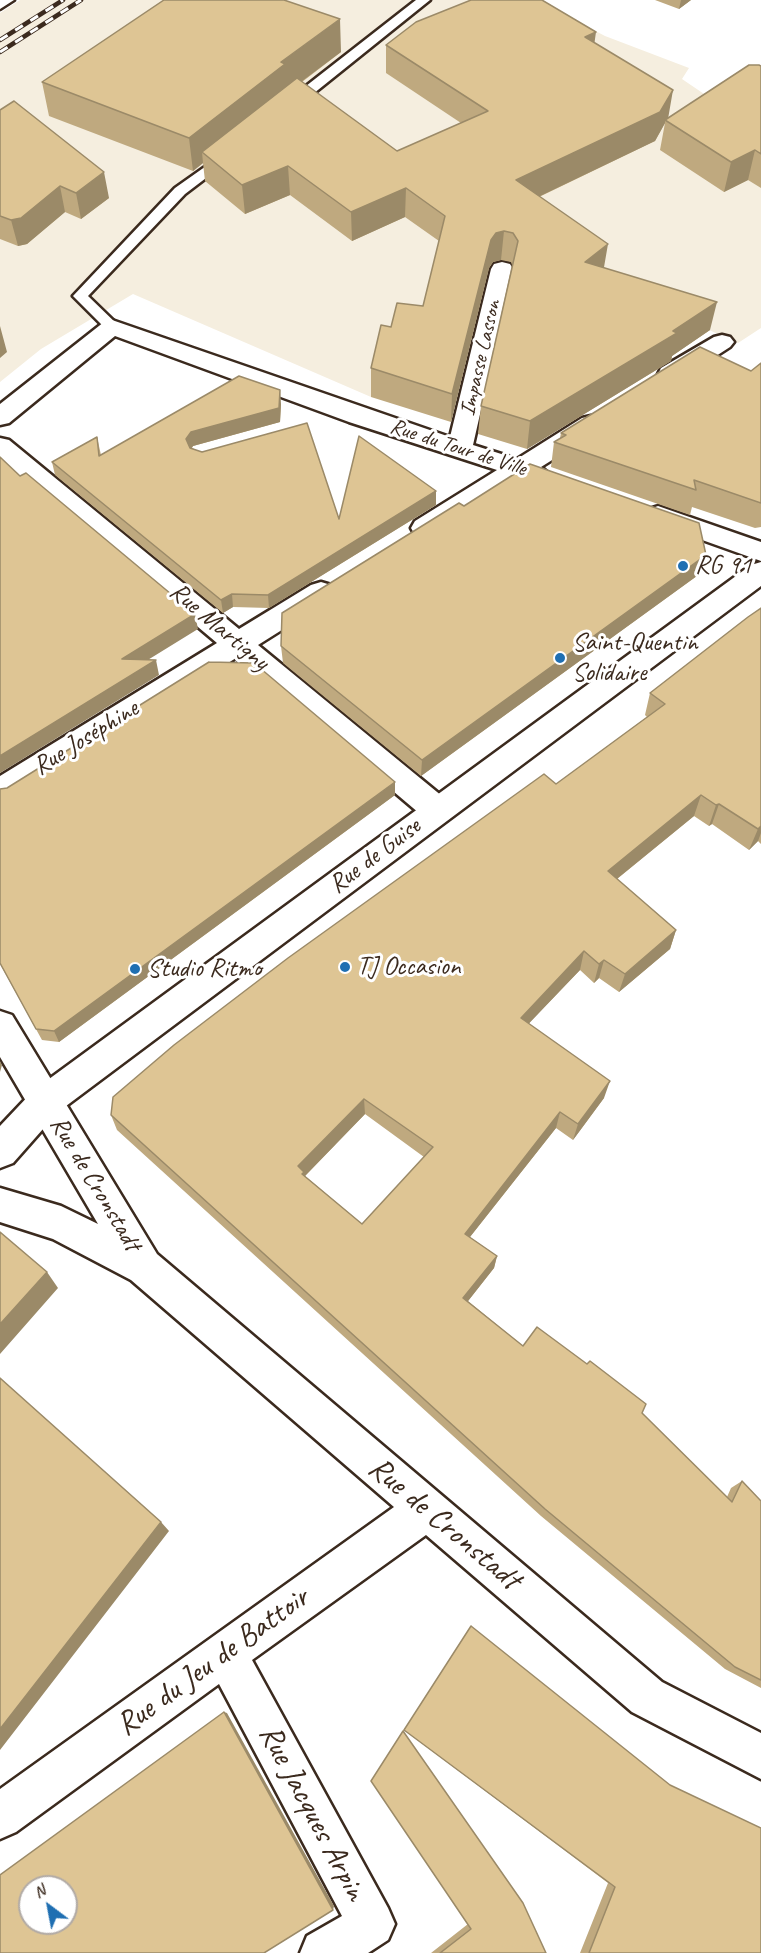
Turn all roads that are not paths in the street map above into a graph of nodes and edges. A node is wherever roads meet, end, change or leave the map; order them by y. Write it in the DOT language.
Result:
graph roads {
  1 [pos="8,0"];
  2 [pos="424,0"];
  3 [pos="0,5"];
  4 [pos="275,117"];
  5 [pos="239,146"];
  6 [pos="502,270"];
  7 [pos="112,327"];
  8 [pos="722,342"];
  9 [pos="654,385"];
  10 [pos="614,409"];
  11 [pos="358,416"];
  12 [pos="0,417"];
  13 [pos="311,426"];
  14 [pos="0,446"];
  15 [pos="460,447"];
  16 [pos="520,468"];
  17 [pos="563,483"];
  18 [pos="639,509"];
  19 [pos="406,540"];
  20 [pos="761,552"];
  21 [pos="761,572"];
  22 [pos="347,576"];
  23 [pos="238,644"];
  24 [pos="0,791"];
  25 [pos="436,810"];
  26 [pos="0,1026"];
  27 [pos="46,1101"];
  28 [pos="0,1151"];
  29 [pos="0,1205"];
  30 [pos="144,1267"];
  31 [pos="427,1510"];
  32 [pos="225,1653"];
  33 [pos="761,1757"];
  34 [pos="0,1816"];
  35 [pos="324,1953"];
  1 -- 3 [label="lane"];
  2 -- 4 [label="lane"];
  5 -- 7 [label="lane"];
  6 -- 15 [label="street, Impasse Lasson"];
  7 -- 11 [label="street, Rue du Tour de Ville"];
  7 -- 12 [label="street"];
  8 -- 9 [label="street"];
  10 -- 16 [label="street"];
  11 -- 13 [label="street, Rue du Tour de Ville"];
  11 -- 15 [label="street, Rue du Tour de Ville"];
  14 -- 23 [label="street, Rue Martigny"];
  15 -- 16 [label="street, Rue du Tour de Ville"];
  16 -- 17 [label="street, Rue du Tour de Ville"];
  16 -- 19 [label="street"];
  18 -- 20 [label="street"];
  21 -- 25 [label="street, Rue de Guise"];
  22 -- 23 [label="street, Rue Joséphine"];
  23 -- 24 [label="street, Rue Joséphine"];
  23 -- 25 [label="street, Rue Martigny"];
  25 -- 27 [label="street, Rue de Guise"];
  26 -- 27 [label="street, Rue de Cronstadt"];
  27 -- 28 [label="street, Rue de Guise"];
  27 -- 30 [label="street, Rue de Cronstadt"];
  29 -- 30 [label="street, Rue de Cronstadt"];
  30 -- 31 [label="street, Rue de Cronstadt"];
  31 -- 32 [label="street, Rue du Jeu de Battoir"];
  31 -- 33 [label="street, Rue de Cronstadt"];
  32 -- 34 [label="street, Rue du Jeu de Battoir"];
  32 -- 35 [label="street, Rue Jacques Arpin"];
}
